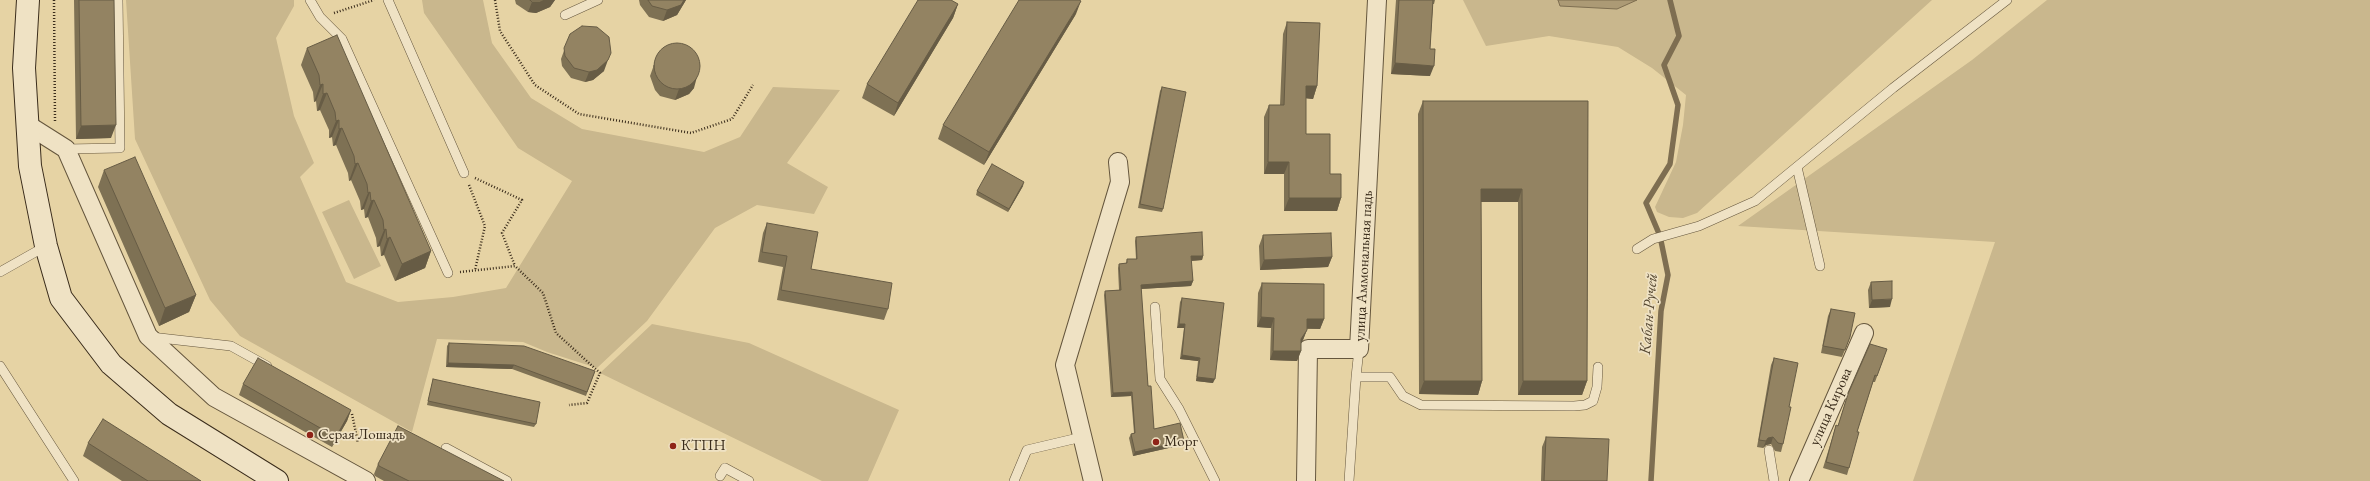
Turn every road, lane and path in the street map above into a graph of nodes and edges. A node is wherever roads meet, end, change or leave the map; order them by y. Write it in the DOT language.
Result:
graph roads {
  1 [pos="28,0"];
  2 [pos="54,0"];
  3 [pos="118,0"];
  4 [pos="310,0"];
  5 [pos="374,0"];
  6 [pos="388,0"];
  7 [pos="495,0"];
  8 [pos="598,0"];
  9 [pos="1377,0"];
  10 [pos="2007,0"];
  11 [pos="565,15"];
  12 [pos="320,17"];
  13 [pos="753,85"];
  14 [pos="28,125"];
  15 [pos="60,146"];
  16 [pos="1118,162"];
  17 [pos="1797,167"];
  18 [pos="464,173"];
  19 [pos="46,246"];
  20 [pos="1637,249"];
  21 [pos="515,266"];
  22 [pos="1820,266"];
  23 [pos="475,270"];
  24 [pos="0,272"];
  25 [pos="448,273"];
  26 [pos="1155,307"];
  27 [pos="1864,333"];
  28 [pos="148,336"];
  29 [pos="1359,349"];
  30 [pos="0,366"];
  31 [pos="1598,367"];
  32 [pos="278,372"];
  33 [pos="1356,377"];
  34 [pos="568,405"];
  35 [pos="352,414"];
  36 [pos="1082,437"];
  37 [pos="358,443"];
  38 [pos="446,448"];
  39 [pos="1769,450"];
  40 [pos="720,476"];
  41 [pos="74,481"];
  42 [pos="277,481"];
  43 [pos="366,481"];
  44 [pos="507,481"];
  45 [pos="749,481"];
  46 [pos="1014,481"];
  47 [pos="1093,481"];
  48 [pos="1215,481"];
  49 [pos="1306,481"];
  50 [pos="1349,481"];
  51 [pos="1774,481"];
  52 [pos="1799,481"];
  1 -- 14 [label="main road"];
  2 -- 15 [label="path"];
  3 -- 15 [label="lane"];
  4 -- 12 [label="lane"];
  5 -- 12 [label="path"];
  6 -- 18 [label="lane"];
  7 -- 13 [label="path"];
  8 -- 11 [label="lane"];
  9 -- 29 [label="street, улица Аммональная падь"];
  10 -- 17 [label="lane"];
  12 -- 25 [label="lane"];
  14 -- 15 [label="street"];
  14 -- 19 [label="main road"];
  15 -- 28 [label="street"];
  16 -- 36 [label="street"];
  17 -- 20 [label="lane"];
  17 -- 22 [label="lane"];
  18 -- 21 [label="path"];
  18 -- 23 [label="path"];
  19 -- 24 [label="lane"];
  19 -- 42 [label="main road"];
  21 -- 23 [label="path"];
  21 -- 34 [label="path"];
  23 -- 25 [label="path"];
  26 -- 48 [label="lane"];
  27 -- 52 [label="street, улица Кирова"];
  28 -- 32 [label="lane"];
  28 -- 43 [label="street"];
  29 -- 33 [label="lane"];
  29 -- 49 [label="street, улица Аммональная падь"];
  30 -- 41 [label="lane"];
  31 -- 33 [label="lane"];
  33 -- 50 [label="lane"];
  35 -- 37 [label="path"];
  36 -- 46 [label="lane"];
  36 -- 47 [label="street"];
  38 -- 44 [label="lane"];
  39 -- 51 [label="lane"];
  40 -- 45 [label="lane"];
}
